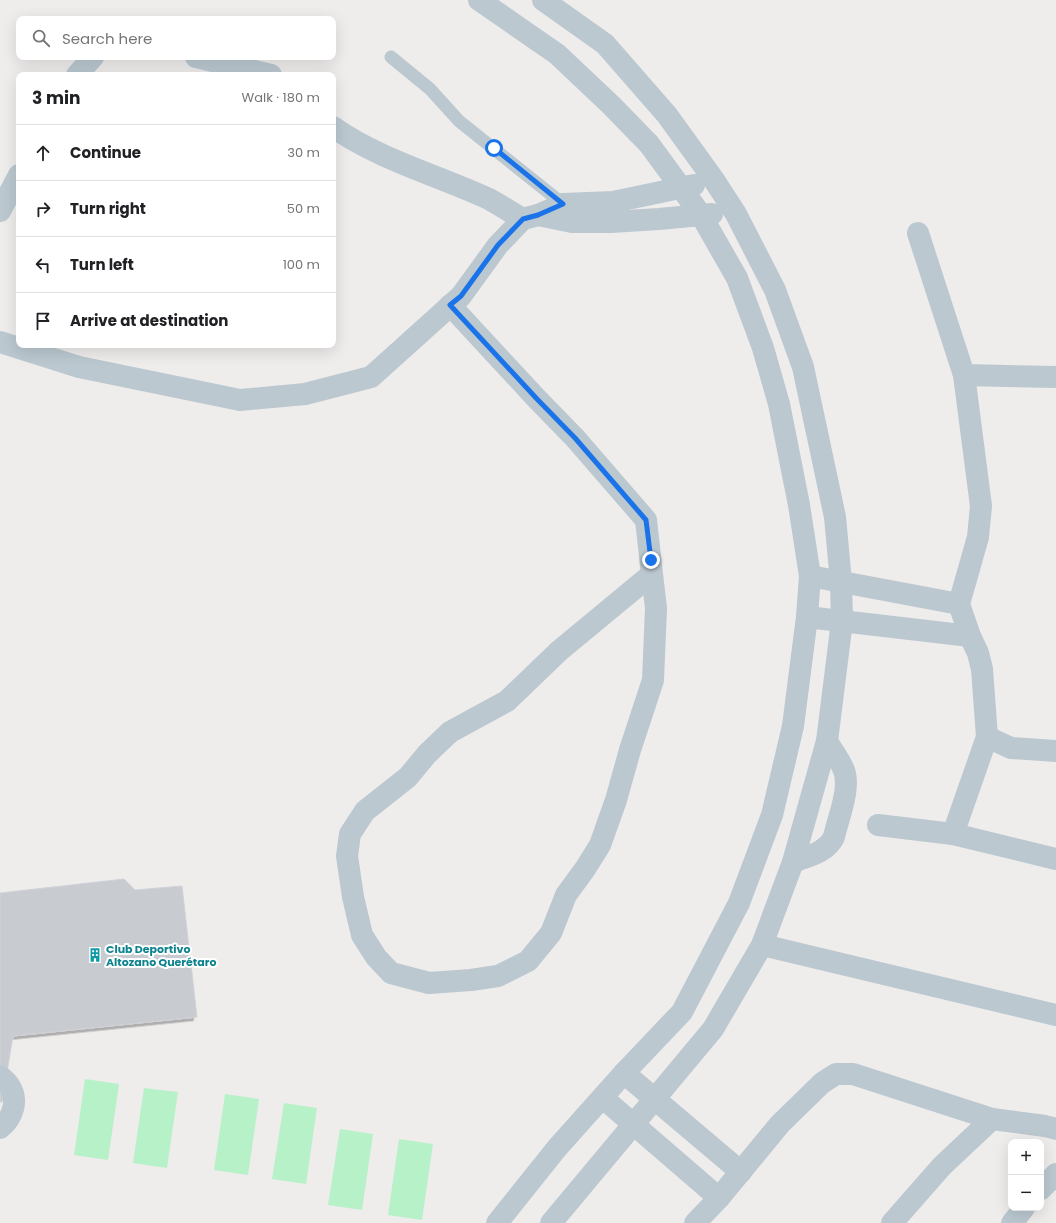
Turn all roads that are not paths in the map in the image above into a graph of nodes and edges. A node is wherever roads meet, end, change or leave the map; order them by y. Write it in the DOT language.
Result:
graph roads {
  1 [pos="479,0"];
  2 [pos="543,0"];
  3 [pos="391,57"];
  4 [pos="90,60"];
  5 [pos="208,60"];
  6 [pos="79,72"];
  7 [pos="258,72"];
  8 [pos="336,129"];
  9 [pos="714,180"];
  10 [pos="16,181"];
  11 [pos="681,188"];
  12 [pos="0,211"];
  13 [pos="568,213"];
  14 [pos="736,214"];
  15 [pos="701,215"];
  16 [pos="531,217"];
  17 [pos="918,233"];
  18 [pos="450,305"];
  19 [pos="0,342"];
  20 [pos="16,347"];
  21 [pos="19,348"];
  22 [pos="964,376"];
  23 [pos="1056,377"];
  24 [pos="652,574"];
  25 [pos="810,576"];
  26 [pos="841,582"];
  27 [pos="959,604"];
  28 [pos="807,617"];
  29 [pos="842,621"];
  30 [pos="970,636"];
  31 [pos="987,737"];
  32 [pos="827,742"];
  33 [pos="1056,751"];
  34 [pos="878,825"];
  35 [pos="953,834"];
  36 [pos="1056,858"];
  37 [pos="793,862"];
  38 [pos="762,945"];
  39 [pos="1056,1015"];
  40 [pos="624,1073"];
  41 [pos="0,1076"];
  42 [pos="603,1098"];
  43 [pos="655,1099"];
  44 [pos="992,1119"];
  45 [pos="634,1125"];
  46 [pos="0,1128"];
  47 [pos="1056,1129"];
  48 [pos="741,1172"];
  49 [pos="1056,1174"];
  50 [pos="1044,1186"];
  51 [pos="719,1198"];
  52 [pos="1022,1211"];
  53 [pos="497,1223"];
  54 [pos="551,1223"];
  55 [pos="695,1223"];
  56 [pos="892,1223"];
  57 [pos="1012,1223"];
  1 -- 11 [label="street"];
  2 -- 9 [label="street"];
  3 -- 13 [label="lane"];
  4 -- 6 [label="street"];
  5 -- 7 [label="street"];
  8 -- 16 [label="street"];
  9 -- 11 [label="street"];
  9 -- 14 [label="street"];
  10 -- 12 [label="street"];
  11 -- 13 [label="street"];
  11 -- 15 [label="street"];
  13 -- 15 [label="street"];
  13 -- 16 [label="street"];
  14 -- 15 [label="street"];
  14 -- 26 [label="street"];
  15 -- 25 [label="street"];
  16 -- 18 [label="street"];
  17 -- 22 [label="street"];
  18 -- 21 [label="street"];
  18 -- 24 [label="street"];
  19 -- 20 [label="street"];
  22 -- 23 [label="street"];
  22 -- 27 [label="street"];
  24 -- 24 [label="street"];
  25 -- 26 [label="street"];
  25 -- 28 [label="street"];
  26 -- 27 [label="street"];
  26 -- 29 [label="street"];
  27 -- 30 [label="street"];
  28 -- 29 [label="street"];
  28 -- 40 [label="street"];
  29 -- 30 [label="street"];
  29 -- 32 [label="street"];
  30 -- 31 [label="street"];
  31 -- 33 [label="street"];
  31 -- 35 [label="street"];
  32 -- 37 [label="street"];
  32 -- 37 [label="street"];
  34 -- 35 [label="street"];
  35 -- 36 [label="street"];
  37 -- 38 [label="street"];
  38 -- 39 [label="street"];
  38 -- 43 [label="street"];
  40 -- 42 [label="street"];
  40 -- 43 [label="street"];
  41 -- 46 [label="street"];
  42 -- 45 [label="street"];
  42 -- 53 [label="street"];
  43 -- 45 [label="street"];
  43 -- 48 [label="street"];
  44 -- 47 [label="street"];
  44 -- 48 [label="street"];
  44 -- 56 [label="street"];
  45 -- 51 [label="street"];
  45 -- 54 [label="street"];
  48 -- 51 [label="street"];
  49 -- 50 [label="street"];
  51 -- 55 [label="street"];
  52 -- 57 [label="street"];
}
